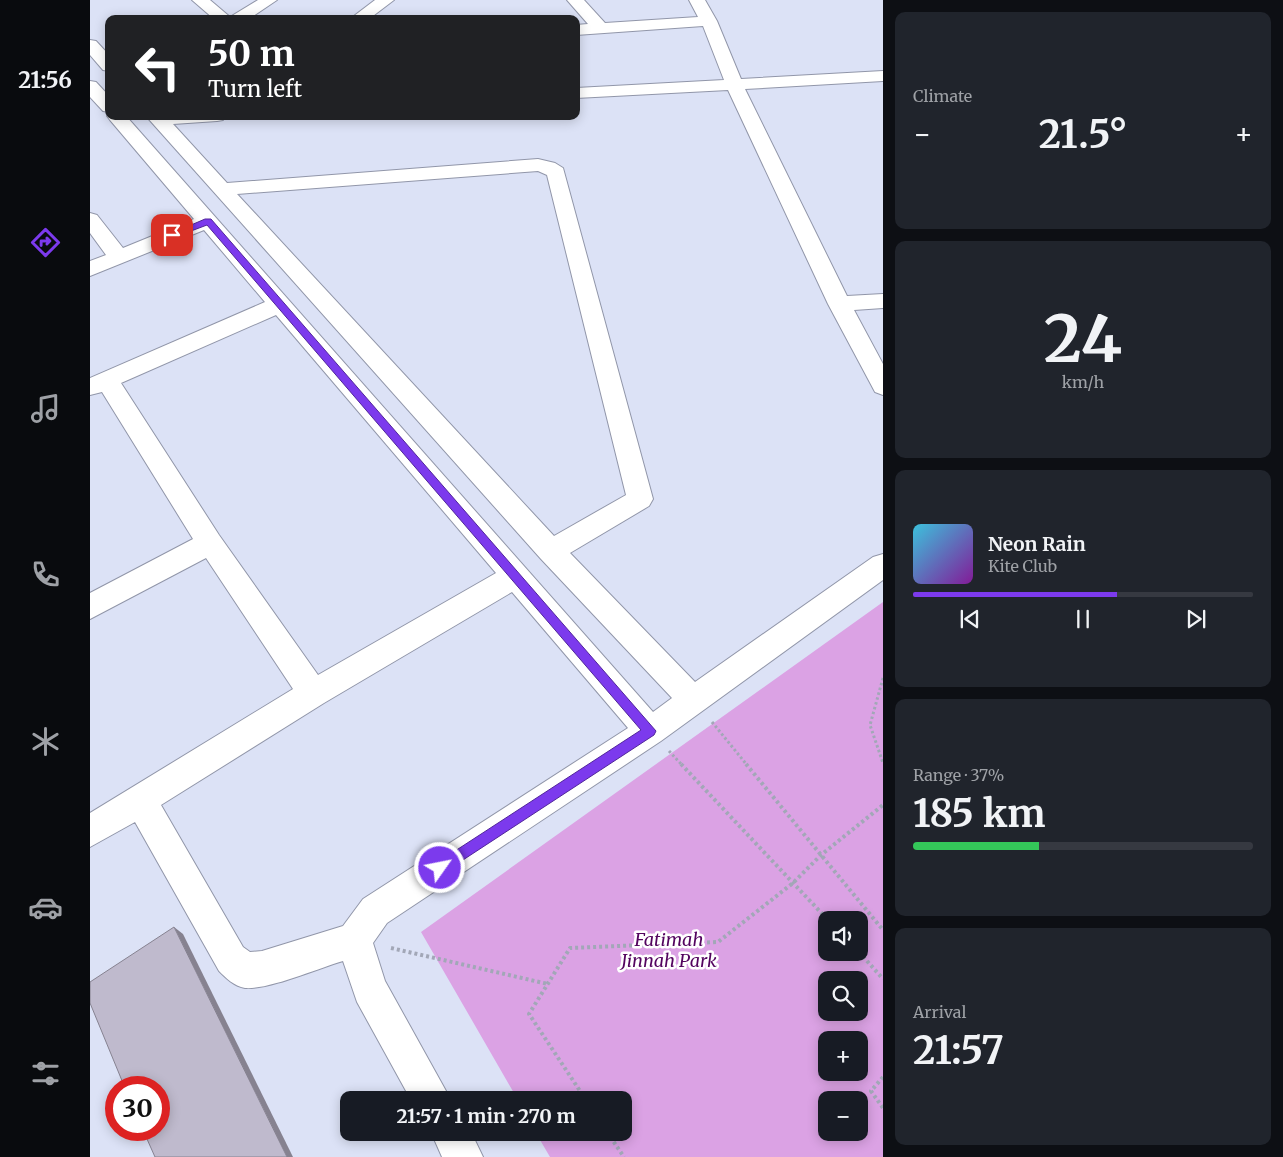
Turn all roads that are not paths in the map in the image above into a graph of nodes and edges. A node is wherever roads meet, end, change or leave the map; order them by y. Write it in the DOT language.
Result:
graph roads {
  1 [pos="200,0"];
  2 [pos="269,0"];
  3 [pos="386,0"];
  4 [pos="575,0"];
  5 [pos="697,0"];
  6 [pos="219,15"];
  7 [pos="244,15"];
  8 [pos="364,15"];
  9 [pos="709,21"];
  10 [pos="601,28"];
  11 [pos="580,30"];
  12 [pos="90,45"];
  13 [pos="105,62"];
  14 [pos="883,76"];
  15 [pos="733,83"];
  16 [pos="90,86"];
  17 [pos="580,93"];
  18 [pos="105,103"];
  19 [pos="120,120"];
  20 [pos="158,120"];
  21 [pos="221,189"];
  22 [pos="90,219"];
  23 [pos="208,221"];
  24 [pos="119,257"];
  25 [pos="90,269"];
  26 [pos="883,301"];
  27 [pos="280,304"];
  28 [pos="839,304"];
  29 [pos="99,383"];
  30 [pos="883,386"];
  31 [pos="210,543"];
  32 [pos="552,551"];
  33 [pos="883,565"];
  34 [pos="515,576"];
  35 [pos="90,607"];
  36 [pos="312,693"];
  37 [pos="694,701"];
  38 [pos="650,731"];
  39 [pos="140,800"];
  40 [pos="90,831"];
  41 [pos="354,940"];
  42 [pos="427,1091"];
  43 [pos="455,1141"];
  44 [pos="463,1157"];
  1 -- 6 [label="street"];
  2 -- 7 [label="street"];
  3 -- 8 [label="street"];
  4 -- 10 [label="street"];
  5 -- 9 [label="street"];
  9 -- 10 [label="street"];
  9 -- 15 [label="street"];
  10 -- 11 [label="street"];
  12 -- 13 [label="street"];
  14 -- 15 [label="street"];
  15 -- 17 [label="street"];
  15 -- 28 [label="street"];
  16 -- 18 [label="street"];
  19 -- 23 [label="street"];
  20 -- 21 [label="street"];
  21 -- 32 [label="street"];
  21 -- 32 [label="street"];
  22 -- 24 [label="street"];
  23 -- 24 [label="street"];
  23 -- 27 [label="street"];
  24 -- 25 [label="street"];
  26 -- 28 [label="street"];
  27 -- 29 [label="street"];
  27 -- 34 [label="street"];
  28 -- 30 [label="street"];
  29 -- 31 [label="street"];
  31 -- 35 [label="street"];
  31 -- 36 [label="street"];
  32 -- 37 [label="street"];
  33 -- 37 [label="street"];
  34 -- 36 [label="street"];
  34 -- 38 [label="street"];
  36 -- 39 [label="street"];
  37 -- 38 [label="street"];
  38 -- 41 [label="street"];
  39 -- 40 [label="street"];
  39 -- 41 [label="street"];
  41 -- 42 [label="street"];
  43 -- 44 [label="street"];
}
